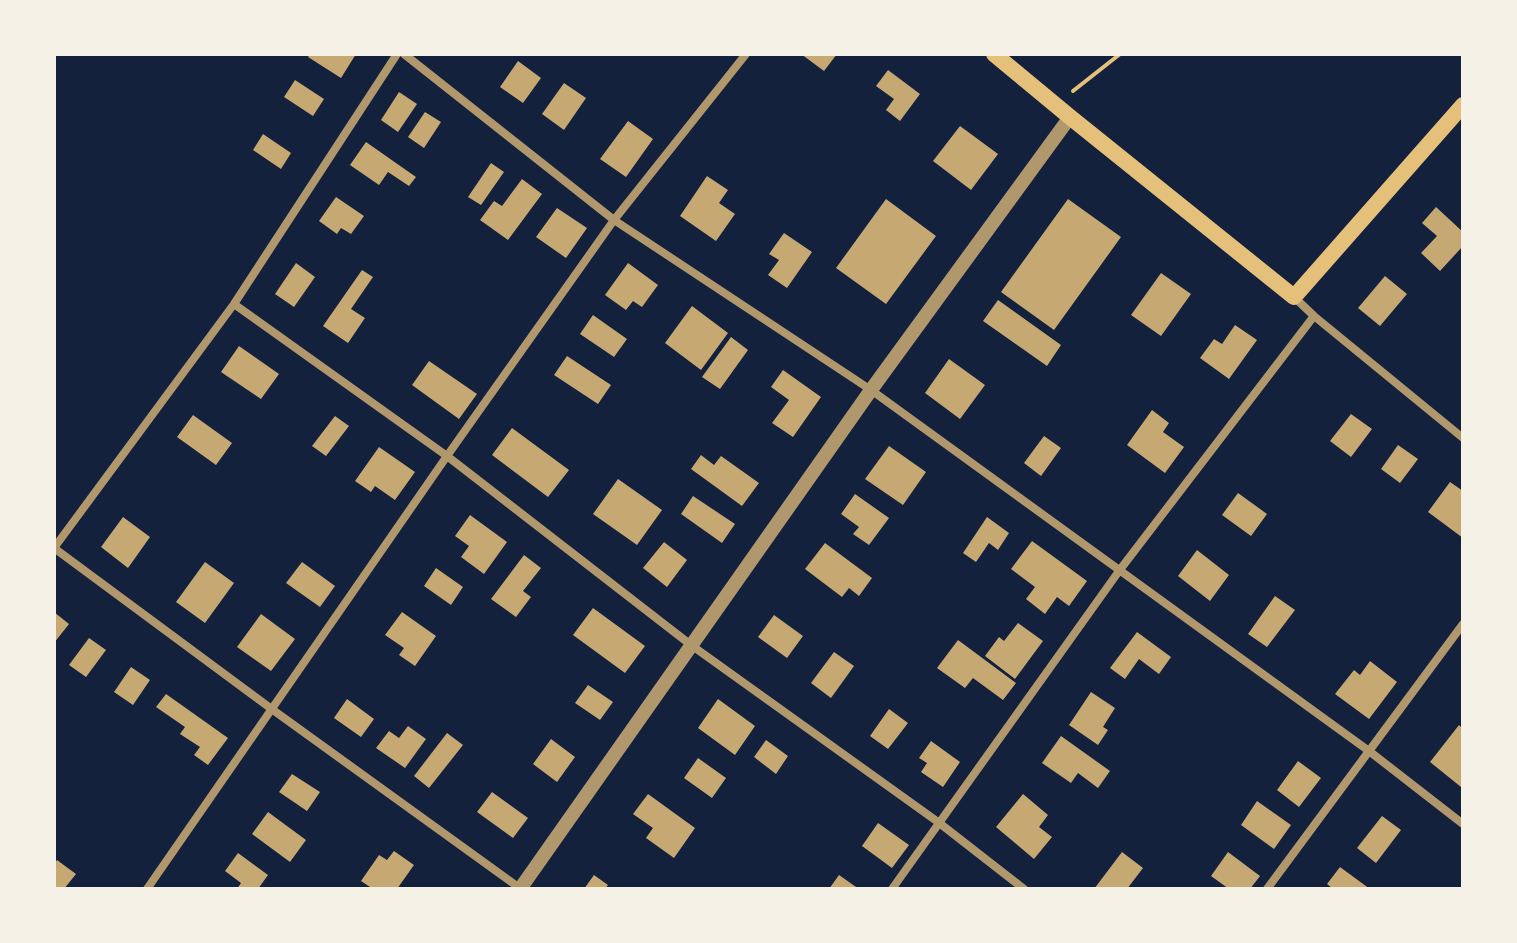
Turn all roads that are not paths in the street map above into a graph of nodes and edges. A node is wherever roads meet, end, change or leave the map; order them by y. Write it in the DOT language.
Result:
graph roads {
  1 [pos="397,54"];
  2 [pos="404,54"];
  3 [pos="746,54"];
  4 [pos="994,54"];
  5 [pos="1463,105"];
  6 [pos="1070,117"];
  7 [pos="614,220"];
  8 [pos="1294,297"];
  9 [pos="234,304"];
  10 [pos="1314,316"];
  11 [pos="871,390"];
  12 [pos="1463,438"];
  13 [pos="447,456"];
  14 [pos="54,548"];
  15 [pos="1119,571"];
  16 [pos="1463,624"];
  17 [pos="691,645"];
  18 [pos="273,710"];
  19 [pos="1369,751"];
  20 [pos="938,822"];
  21 [pos="1463,824"];
  22 [pos="147,889"];
  23 [pos="521,889"];
  24 [pos="892,889"];
  25 [pos="1024,889"];
  26 [pos="1267,889"];
  1 -- 9 [label="street"];
  2 -- 7 [label="street"];
  3 -- 7 [label="street"];
  4 -- 6 [label="main road"];
  5 -- 8 [label="main road"];
  6 -- 8 [label="main road"];
  6 -- 11 [label="street"];
  7 -- 11 [label="street"];
  7 -- 13 [label="street"];
  8 -- 10 [label="street"];
  9 -- 13 [label="street"];
  9 -- 14 [label="street"];
  10 -- 12 [label="street"];
  10 -- 15 [label="street"];
  11 -- 15 [label="street"];
  11 -- 17 [label="street"];
  13 -- 17 [label="street"];
  13 -- 18 [label="street"];
  14 -- 18 [label="street"];
  15 -- 19 [label="street"];
  15 -- 20 [label="street"];
  16 -- 19 [label="street"];
  17 -- 20 [label="street"];
  17 -- 23 [label="street"];
  18 -- 22 [label="street"];
  18 -- 23 [label="street"];
  19 -- 21 [label="street"];
  19 -- 26 [label="street"];
  20 -- 24 [label="street"];
  20 -- 25 [label="street"];
}
